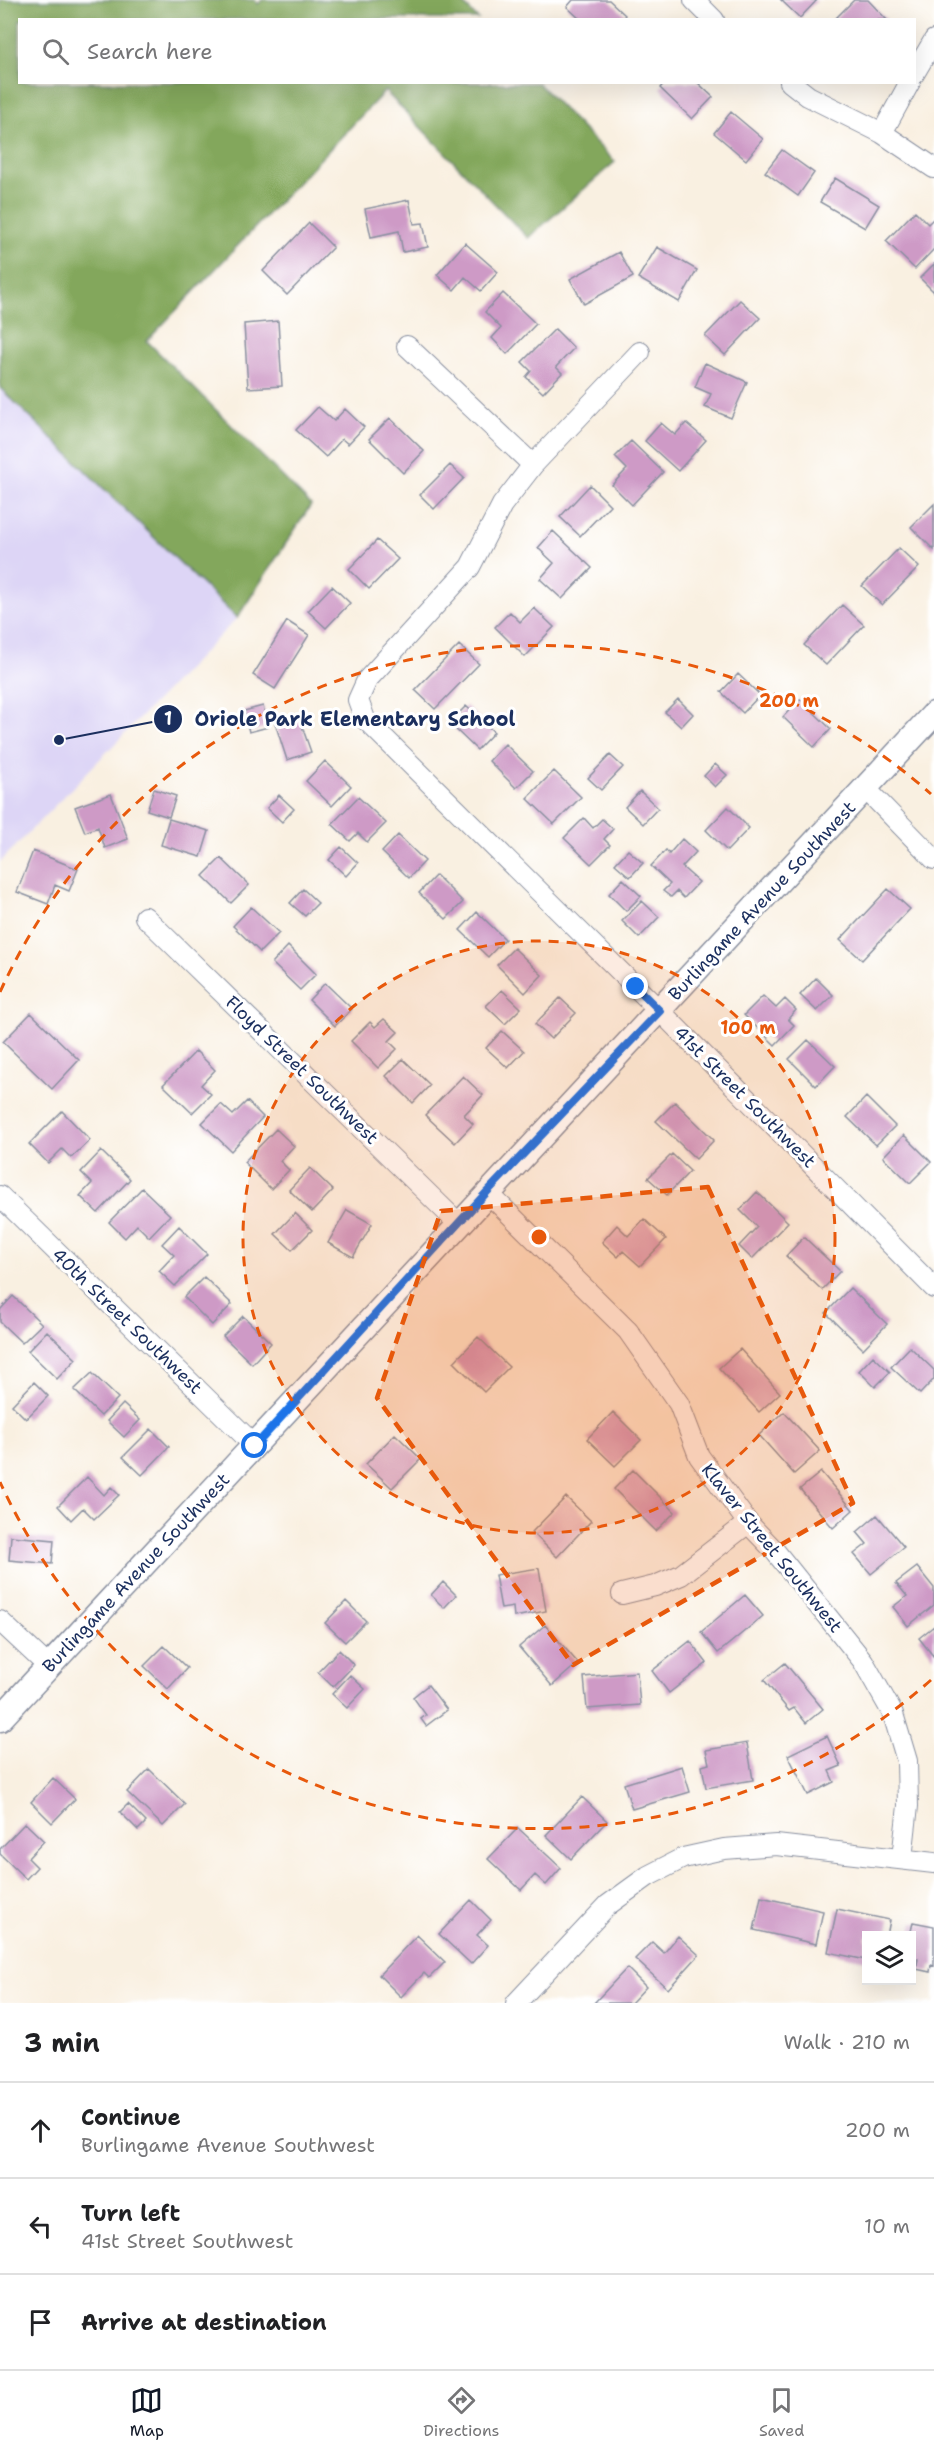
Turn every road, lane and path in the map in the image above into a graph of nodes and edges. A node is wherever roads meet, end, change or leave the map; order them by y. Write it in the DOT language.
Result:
graph roads {
  1 [pos="694,0"];
  2 [pos="712,18"];
  3 [pos="934,40"];
  4 [pos="916,72"];
  5 [pos="793,84"];
  6 [pos="909,84"];
  7 [pos="882,133"];
  8 [pos="934,168"];
  9 [pos="407,346"];
  10 [pos="640,352"];
  11 [pos="532,465"];
  12 [pos="934,714"];
  13 [pos="865,788"];
  14 [pos="934,858"];
  15 [pos="145,917"];
  16 [pos="660,1011"];
  17 [pos="487,1192"];
  18 [pos="0,1197"];
  19 [pos="459,1224"];
  20 [pos="934,1288"];
  21 [pos="255,1446"];
  22 [pos="748,1522"];
  23 [pos="622,1594"];
  24 [pos="0,1621"];
  25 [pos="49,1667"];
  26 [pos="0,1719"];
  27 [pos="902,1858"];
  28 [pos="934,1863"];
  29 [pos="516,2003"];
  1 -- 2 [label="street"];
  3 -- 4 [label="street"];
  5 -- 7 [label="street"];
  6 -- 7 [label="street"];
  7 -- 8 [label="street"];
  9 -- 11 [label="street"];
  10 -- 11 [label="street"];
  11 -- 16 [label="street, 41st Street Southwest"];
  12 -- 13 [label="street, Burlingame Avenue Southwest"];
  13 -- 14 [label="street"];
  13 -- 16 [label="street, Burlingame Avenue Southwest"];
  15 -- 19 [label="street, Floyd Street Southwest"];
  16 -- 17 [label="street, Burlingame Avenue Southwest"];
  16 -- 20 [label="street, 41st Street Southwest"];
  17 -- 19 [label="street, Burlingame Avenue Southwest"];
  17 -- 22 [label="street, Klaver Street Southwest"];
  18 -- 21 [label="street, 40th Street Southwest"];
  19 -- 21 [label="street, Burlingame Avenue Southwest"];
  21 -- 25 [label="street, Burlingame Avenue Southwest"];
  22 -- 23 [label="street"];
  22 -- 27 [label="street, Klaver Street Southwest"];
  24 -- 25 [label="street"];
  25 -- 26 [label="street, Burlingame Avenue Southwest"];
  27 -- 28 [label="street"];
  27 -- 29 [label="street"];
}
